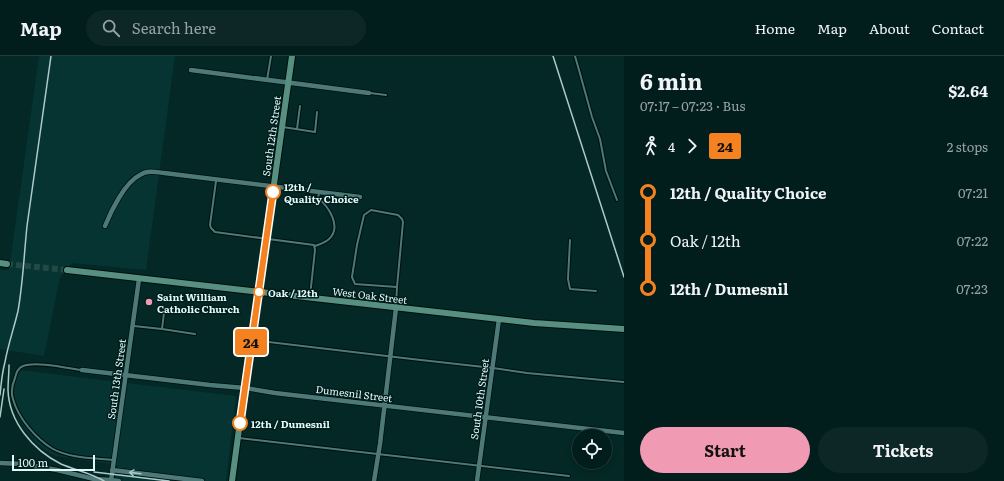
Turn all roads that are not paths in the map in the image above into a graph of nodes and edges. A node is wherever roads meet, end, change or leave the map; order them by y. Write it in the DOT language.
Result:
graph roads {
  1 [pos="271,56"];
  2 [pos="292,56"];
  3 [pos="575,56"];
  4 [pos="191,70"];
  5 [pos="267,80"];
  6 [pos="288,82"];
  7 [pos="369,93"];
  8 [pos="386,95"];
  9 [pos="300,106"];
  10 [pos="317,112"];
  11 [pos="282,127"];
  12 [pos="297,129"];
  13 [pos="216,180"];
  14 [pos="274,187"];
  15 [pos="319,192"];
  16 [pos="360,197"];
  17 [pos="617,200"];
  18 [pos="105,226"];
  19 [pos="267,239"];
  20 [pos="570,240"];
  21 [pos="315,246"];
  22 [pos="0,263"];
  23 [pos="7,264"];
  24 [pos="67,270"];
  25 [pos="139,279"];
  26 [pos="398,287"];
  27 [pos="596,291"];
  28 [pos="259,292"];
  29 [pos="310,298"];
  30 [pos="396,308"];
  31 [pos="164,313"];
  32 [pos="499,319"];
  33 [pos="132,326"];
  34 [pos="162,329"];
  35 [pos="624,329"];
  36 [pos="195,334"];
  37 [pos="251,340"];
  38 [pos="390,356"];
  39 [pos="493,368"];
  40 [pos="82,370"];
  41 [pos="126,375"];
  42 [pos="624,382"];
  43 [pos="245,388"];
  44 [pos="384,405"];
  45 [pos="486,417"];
  46 [pos="624,433"];
  47 [pos="238,438"];
  48 [pos="378,454"];
  49 [pos="114,460"];
  50 [pos="0,463"];
  51 [pos="479,466"];
  52 [pos="112,470"];
  53 [pos="569,476"];
  54 [pos="111,480"];
  55 [pos="120,481"];
  56 [pos="202,481"];
  57 [pos="232,481"];
  58 [pos="374,481"];
  59 [pos="477,481"];
  1 -- 5 [label="lane"];
  2 -- 6 [label="main road, South 12th Street"];
  3 -- 17 [label="lane"];
  4 -- 5 [label="street"];
  5 -- 6 [label="street"];
  6 -- 7 [label="street"];
  6 -- 11 [label="main road, South 12th Street"];
  7 -- 8 [label="lane"];
  9 -- 12 [label="lane"];
  10 -- 12 [label="lane"];
  11 -- 12 [label="lane"];
  11 -- 14 [label="main road, South 12th Street"];
  13 -- 14 [label="street"];
  13 -- 18 [label="street"];
  13 -- 19 [label="lane"];
  14 -- 15 [label="street"];
  14 -- 19 [label="main road, South 12th Street"];
  15 -- 16 [label="street"];
  15 -- 21 [label="lane"];
  19 -- 21 [label="lane"];
  19 -- 28 [label="main road, South 12th Street"];
  20 -- 27 [label="lane"];
  21 -- 29 [label="lane"];
  22 -- 23 [label="main road"];
  24 -- 25 [label="main road, West Oak Street"];
  25 -- 28 [label="main road, West Oak Street"];
  25 -- 33 [label="street, South 13th Street"];
  26 -- 26 [label="lane"];
  26 -- 30 [label="lane"];
  28 -- 29 [label="main road, West Oak Street"];
  28 -- 37 [label="main road, South 12th Street"];
  29 -- 30 [label="main road, West Oak Street"];
  30 -- 32 [label="main road, West Oak Street"];
  30 -- 38 [label="street"];
  31 -- 34 [label="lane"];
  32 -- 35 [label="main road, West Oak Street"];
  32 -- 39 [label="street, South 10th Street"];
  33 -- 34 [label="lane"];
  33 -- 41 [label="street, South 13th Street"];
  34 -- 36 [label="lane"];
  37 -- 38 [label="lane"];
  37 -- 43 [label="main road, South 12th Street"];
  38 -- 39 [label="lane"];
  38 -- 44 [label="street"];
  39 -- 42 [label="lane"];
  39 -- 45 [label="street, South 10th Street"];
  40 -- 41 [label="street, Dumesnil Street"];
  40 -- 49 [label="lane"];
  41 -- 43 [label="street, Dumesnil Street"];
  41 -- 49 [label="street, South 13th Street"];
  43 -- 44 [label="street, Dumesnil Street"];
  43 -- 47 [label="main road, South 12th Street"];
  44 -- 45 [label="street, Dumesnil Street"];
  44 -- 48 [label="street"];
  45 -- 46 [label="street, Dumesnil Street"];
  45 -- 51 [label="street, South 10th Street"];
  47 -- 48 [label="lane"];
  47 -- 57 [label="main road, South 12th Street"];
  48 -- 51 [label="lane"];
  48 -- 58 [label="street"];
  49 -- 52 [label="street, South 13th Street"];
  50 -- 54 [label="street"];
  51 -- 53 [label="lane"];
  51 -- 59 [label="street, South 10th Street"];
  52 -- 54 [label="street, South 13th Street"];
  56 -- 52 [label="street, one-way"];
  54 -- 55 [label="street"];
}
